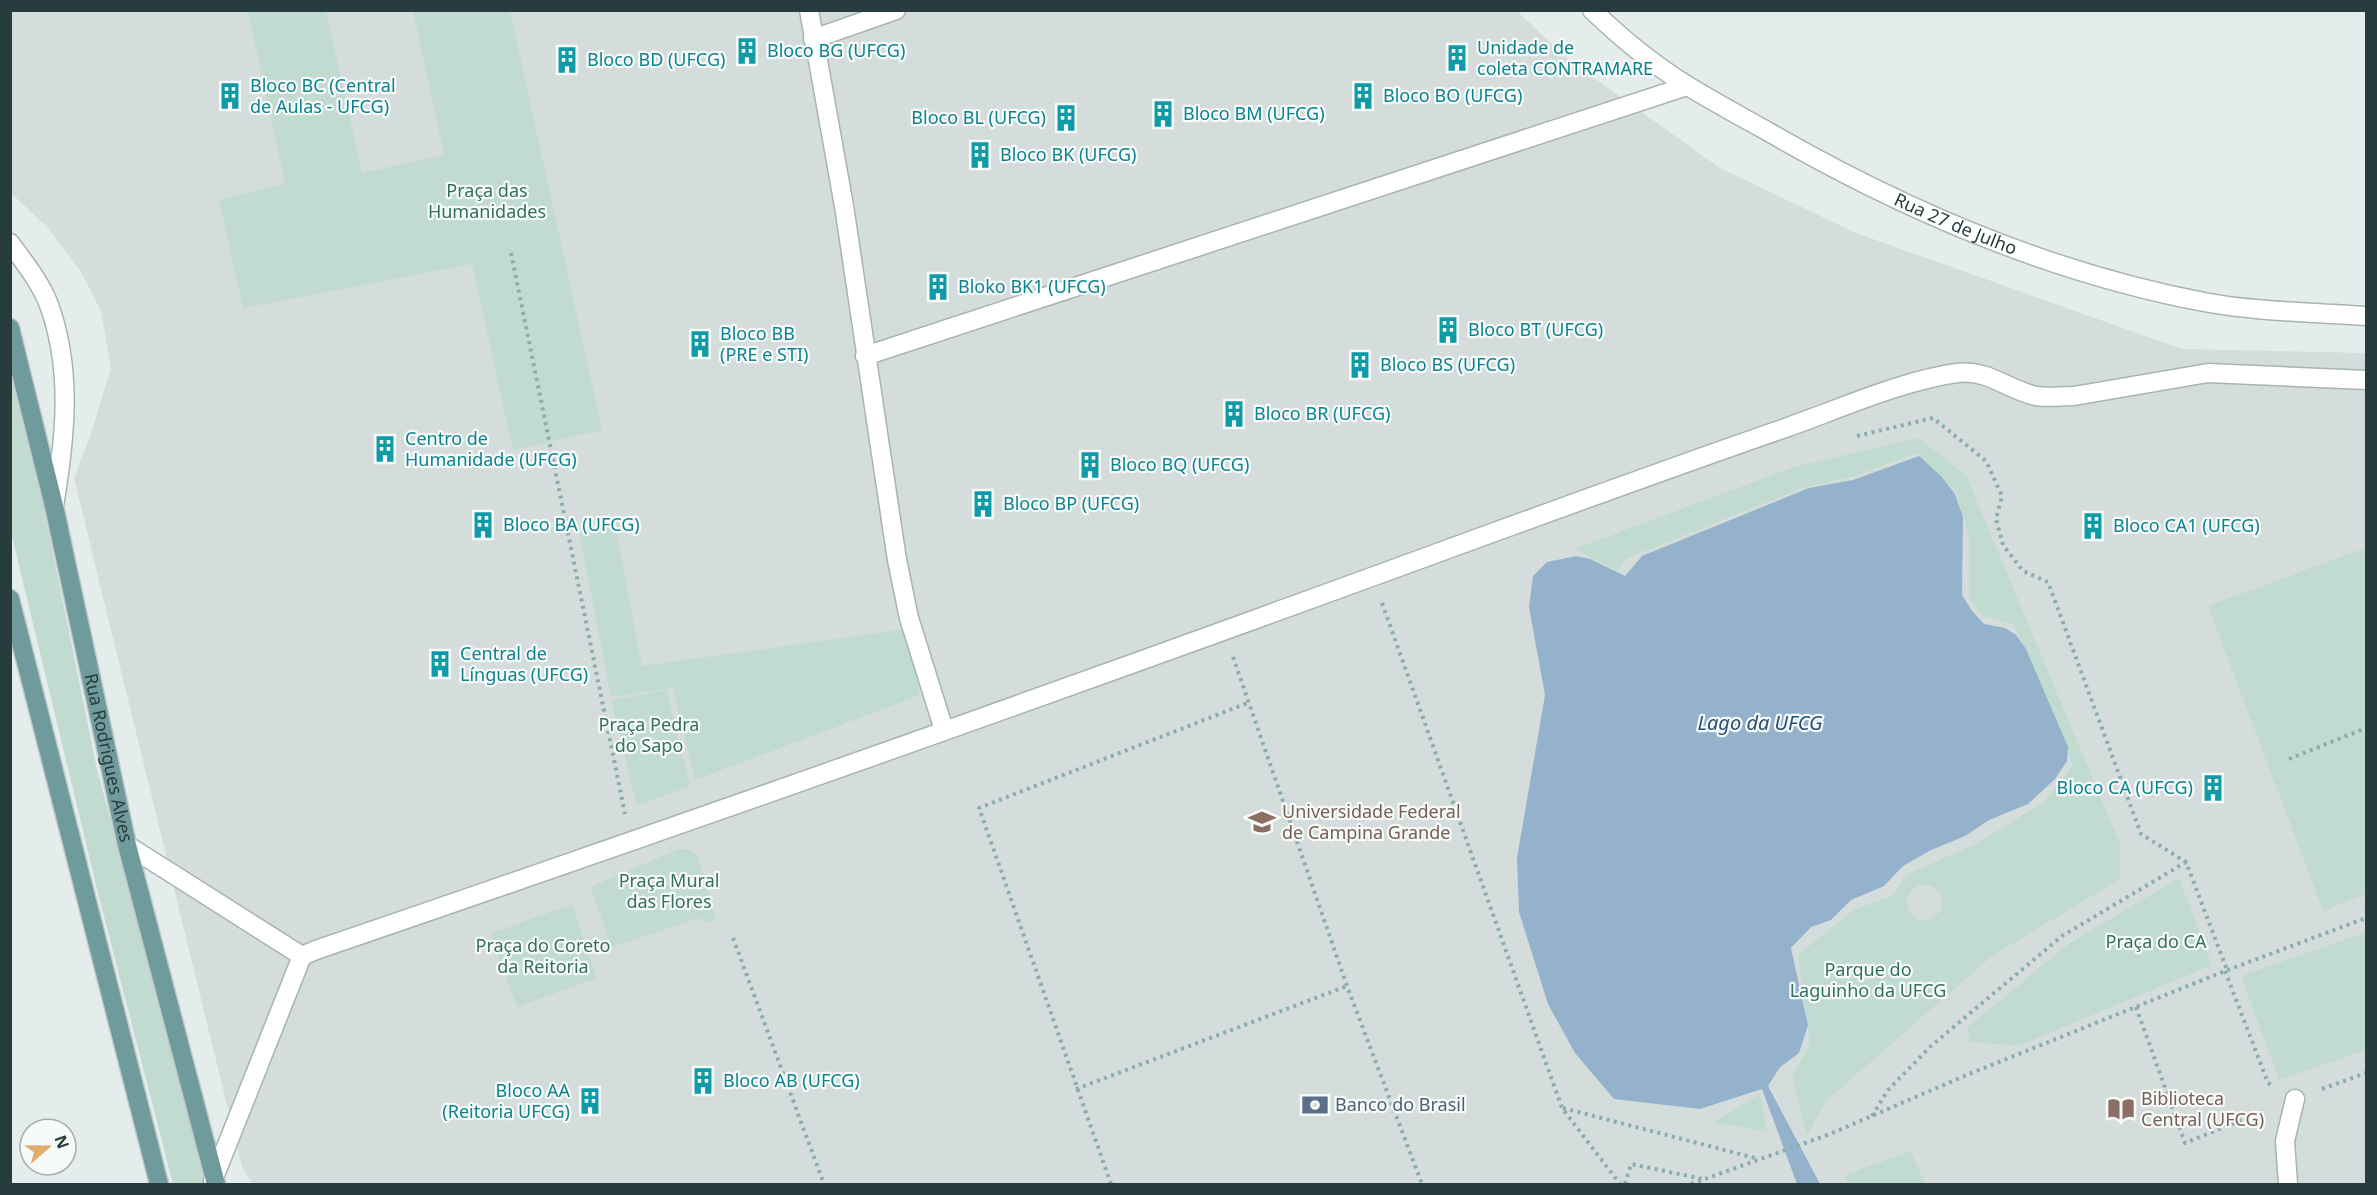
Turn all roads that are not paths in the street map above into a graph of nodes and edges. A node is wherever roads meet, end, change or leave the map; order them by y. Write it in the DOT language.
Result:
graph roads {
  1 [pos="809,10"];
  2 [pos="896,10"];
  3 [pos="1592,10"];
  4 [pos="813,39"];
  5 [pos="1687,86"];
  6 [pos="10,243"];
  7 [pos="2367,316"];
  8 [pos="10,328"];
  9 [pos="865,356"];
  10 [pos="2367,380"];
  11 [pos="54,506"];
  12 [pos="10,599"];
  13 [pos="944,730"];
  14 [pos="127,845"];
  15 [pos="302,956"];
  16 [pos="2295,1099"];
  17 [pos="215,1182"];
  18 [pos="159,1185"];
  19 [pos="2288,1185"];
  1 -- 4 [label="street"];
  2 -- 4 [label="street"];
  3 -- 5 [label="street, Rua 27 de Julho"];
  4 -- 9 [label="street"];
  5 -- 7 [label="street, Rua 27 de Julho"];
  5 -- 9 [label="street"];
  6 -- 11 [label="street"];
  8 -- 11 [label="main road, Rua Rodrigues Alves"];
  9 -- 13 [label="street"];
  10 -- 13 [label="street"];
  11 -- 14 [label="main road, Rua Rodrigues Alves"];
  12 -- 18 [label="main road"];
  13 -- 15 [label="street"];
  14 -- 15 [label="street"];
  14 -- 17 [label="main road, Rua Rodrigues Alves"];
  15 -- 17 [label="street"];
  16 -- 19 [label="street"];
}
